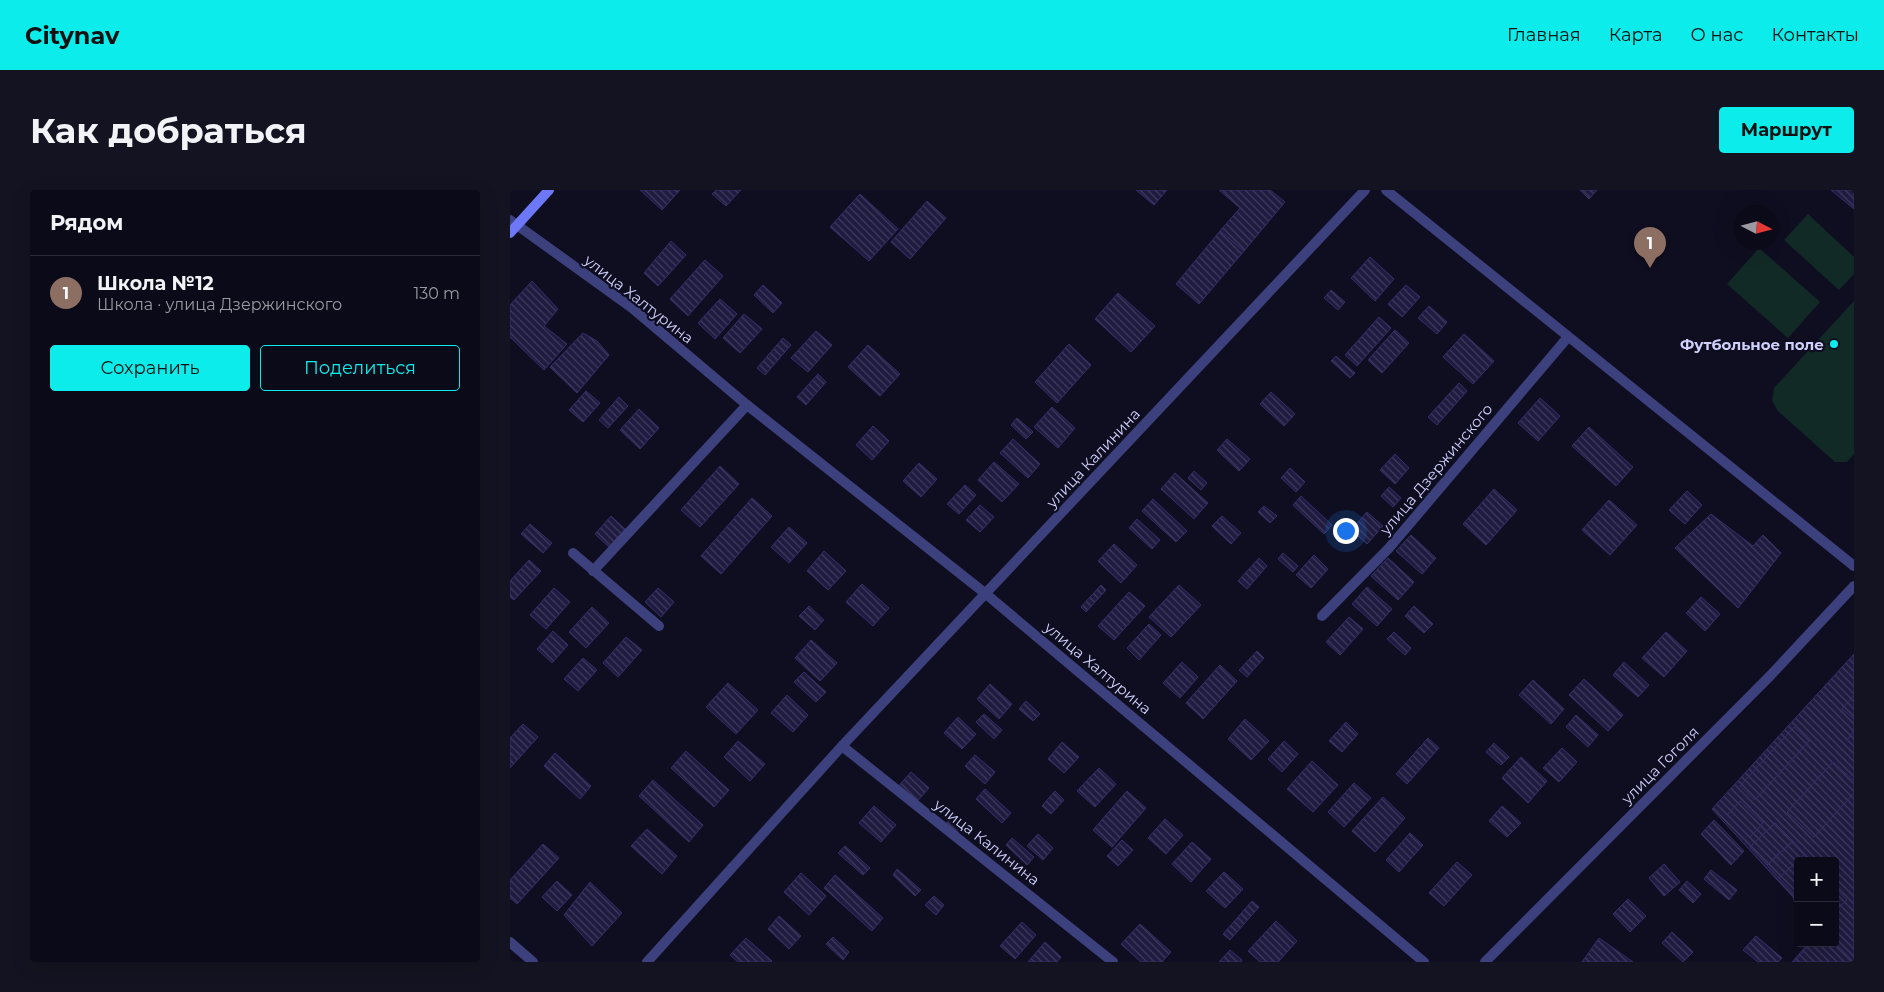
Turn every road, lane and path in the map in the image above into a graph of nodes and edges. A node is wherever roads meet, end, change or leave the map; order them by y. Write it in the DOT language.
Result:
graph roads {
  1 [pos="549,190"];
  2 [pos="1365,190"];
  3 [pos="1386,190"];
  4 [pos="512,226"];
  5 [pos="1568,337"];
  6 [pos="746,405"];
  7 [pos="573,553"];
  8 [pos="1854,566"];
  9 [pos="593,571"];
  10 [pos="1854,586"];
  11 [pos="986,594"];
  12 [pos="1322,616"];
  13 [pos="659,626"];
  14 [pos="842,746"];
  15 [pos="510,942"];
  16 [pos="533,962"];
  17 [pos="647,962"];
  18 [pos="1113,962"];
  19 [pos="1424,962"];
  20 [pos="1485,962"];
  1 -- 4 [label="main road"];
  2 -- 11 [label="street, улица Калинина"];
  3 -- 5 [label="street"];
  4 -- 6 [label="street, улица Халтурина"];
  5 -- 8 [label="street"];
  5 -- 12 [label="street, улица Дзержинского"];
  6 -- 9 [label="street"];
  6 -- 11 [label="street, улица Халтурина"];
  7 -- 9 [label="street"];
  9 -- 13 [label="street"];
  10 -- 20 [label="street, улица Гоголя"];
  11 -- 14 [label="street, улица Калинина"];
  11 -- 19 [label="street, улица Халтурина"];
  14 -- 17 [label="street, улица Калинина"];
  14 -- 18 [label="street, улица Калинина"];
  15 -- 16 [label="street"];
}
